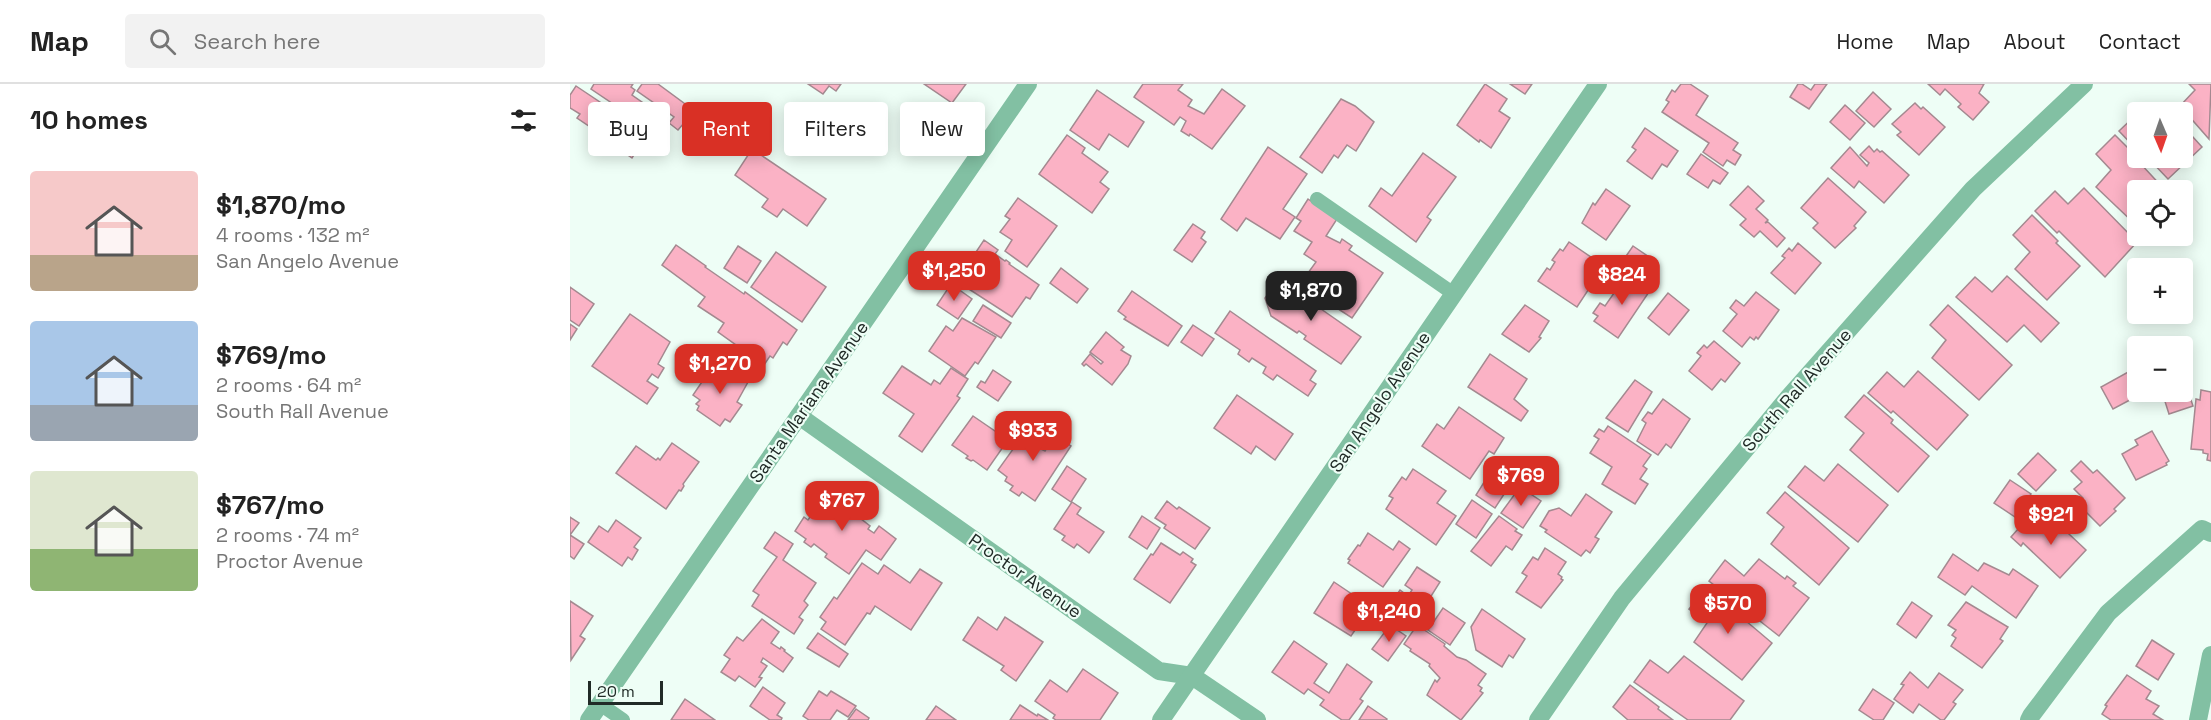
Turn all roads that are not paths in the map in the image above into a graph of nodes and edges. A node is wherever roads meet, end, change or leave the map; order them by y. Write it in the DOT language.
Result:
graph roads {
  1 [pos="1028,84"];
  2 [pos="1598,84"];
  3 [pos="2084,84"];
  4 [pos="1317,199"];
  5 [pos="1454,294"];
  6 [pos="799,416"];
  7 [pos="2211,533"];
  8 [pos="2211,655"];
  9 [pos="1192,676"];
  10 [pos="600,704"];
  11 [pos="589,720"];
  12 [pos="623,720"];
  13 [pos="1161,720"];
  14 [pos="1257,720"];
  15 [pos="1538,720"];
  16 [pos="2029,720"];
  17 [pos="2198,720"];
  1 -- 6 [label="street, Santa Mariana Avenue"];
  2 -- 5 [label="street, San Angelo Avenue"];
  3 -- 15 [label="street, South Rall Avenue"];
  4 -- 5 [label="lane"];
  5 -- 9 [label="street, San Angelo Avenue"];
  6 -- 9 [label="street, Proctor Avenue"];
  6 -- 10 [label="street, Santa Mariana Avenue"];
  7 -- 16 [label="street"];
  8 -- 17 [label="street"];
  9 -- 13 [label="street, San Angelo Avenue"];
  9 -- 14 [label="street, Proctor Avenue"];
  10 -- 11 [label="street, Santa Mariana Avenue"];
  10 -- 12 [label="lane"];
}
